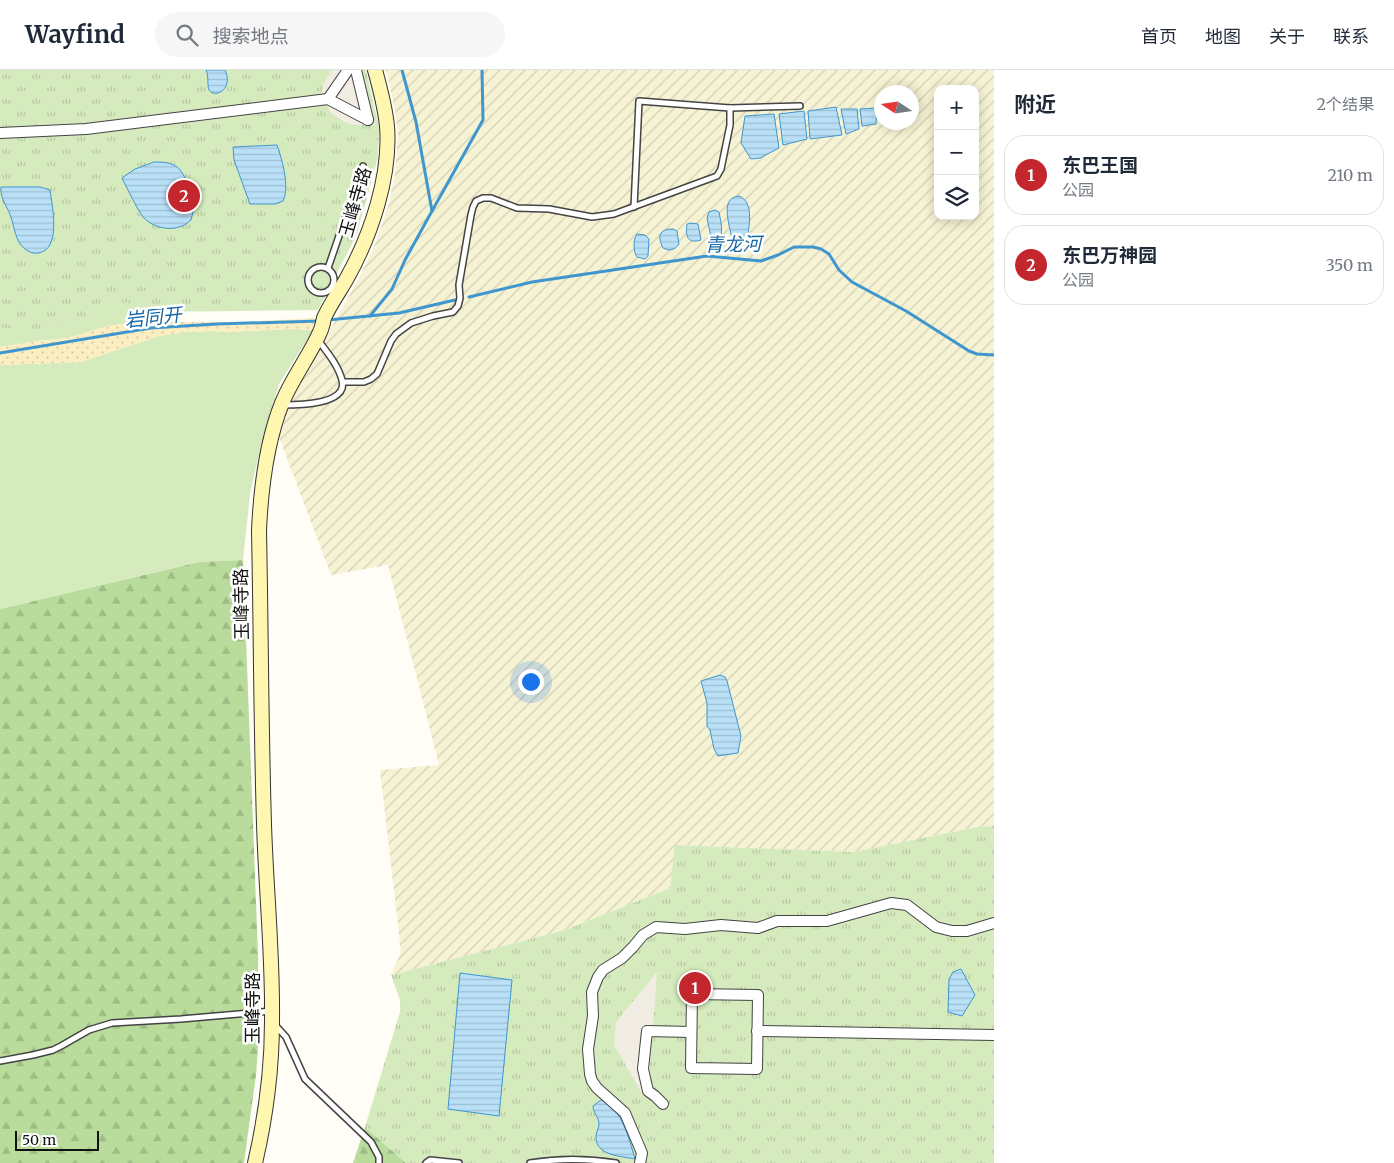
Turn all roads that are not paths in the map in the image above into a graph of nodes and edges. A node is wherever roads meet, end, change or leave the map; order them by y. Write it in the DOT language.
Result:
graph roads {
  1 [pos="348,70"];
  2 [pos="356,70"];
  3 [pos="375,70"];
  4 [pos="328,99"];
  5 [pos="800,106"];
  6 [pos="730,108"];
  7 [pos="0,133"];
  8 [pos="363,166"];
  9 [pos="634,207"];
  10 [pos="328,268"];
  11 [pos="336,289"];
  12 [pos="318,335"];
  13 [pos="343,382"];
  14 [pos="281,405"];
  15 [pos="994,923"];
  16 [pos="272,1016"];
  17 [pos="691,1032"];
  18 [pos="757,1032"];
  19 [pos="994,1034"];
  20 [pos="0,1060"];
  21 [pos="663,1104"];
  22 [pos="255,1163"];
  23 [pos="378,1163"];
  24 [pos="426,1163"];
  25 [pos="459,1163"];
  26 [pos="530,1163"];
  27 [pos="616,1163"];
  28 [pos="640,1163"];
  1 -- 4 [label="street"];
  2 -- 4 [label="street"];
  3 -- 11 [label="main road, 玉峰寺路"];
  4 -- 7 [label="street"];
  5 -- 6 [label="lane"];
  6 -- 9 [label="lane"];
  6 -- 9 [label="lane"];
  8 -- 10 [label="lane"];
  9 -- 13 [label="lane"];
  10 -- 11 [label="lane"];
  10 -- 11 [label="lane"];
  11 -- 12 [label="main road, 玉峰寺路"];
  12 -- 13 [label="lane"];
  12 -- 14 [label="main road, 玉峰寺路"];
  13 -- 14 [label="lane"];
  14 -- 16 [label="main road, 玉峰寺路"];
  15 -- 28 [label="street"];
  16 -- 20 [label="lane"];
  16 -- 22 [label="main road, 玉峰寺路"];
  16 -- 23 [label="lane"];
  17 -- 18 [label="street"];
  17 -- 18 [label="street"];
  17 -- 21 [label="street"];
  18 -- 19 [label="street"];
  24 -- 25 [label="lane"];
  26 -- 27 [label="lane"];
}
